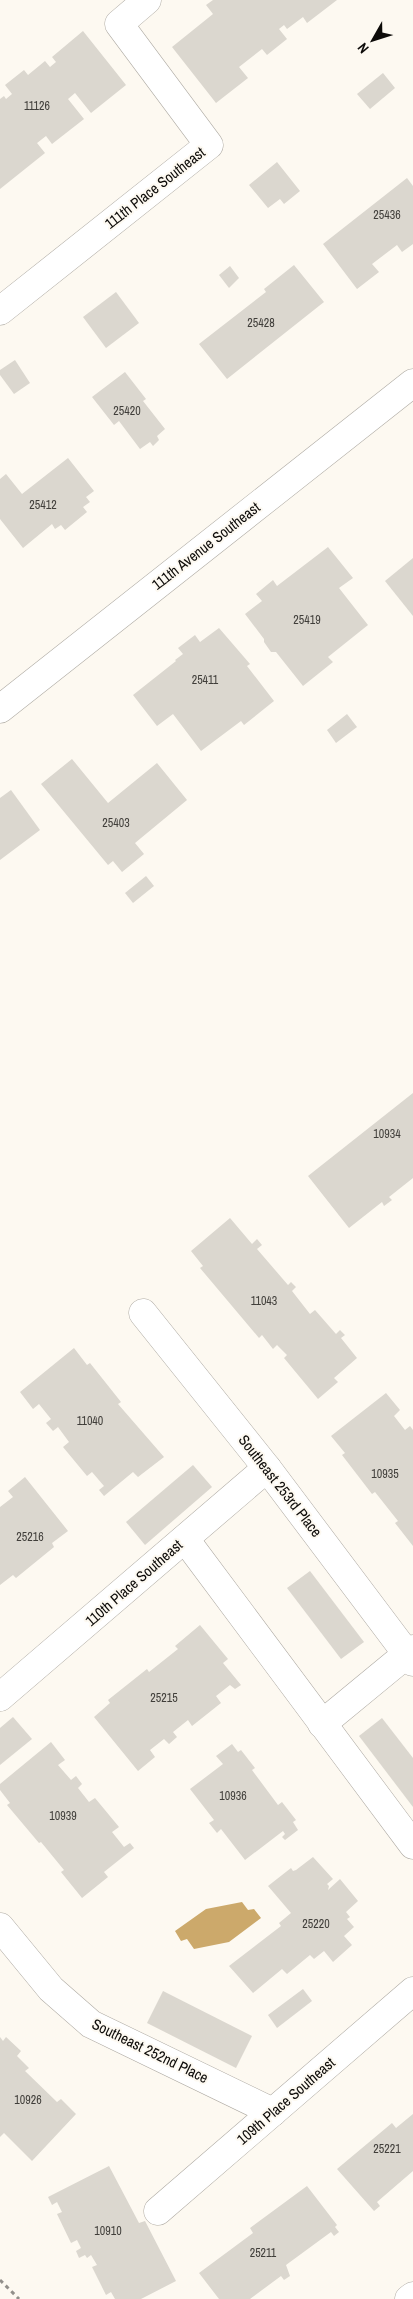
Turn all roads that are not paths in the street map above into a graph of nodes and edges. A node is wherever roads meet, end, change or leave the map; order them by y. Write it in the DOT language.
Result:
graph roads {
  1 [pos="147,0"];
  2 [pos="0,311"];
  3 [pos="413,383"];
  4 [pos="0,709"];
  5 [pos="143,1313"];
  6 [pos="267,1468"];
  7 [pos="184,1539"];
  8 [pos="411,1655"];
  9 [pos="0,1697"];
  10 [pos="322,1724"];
  11 [pos="413,1845"];
  12 [pos="0,1928"];
  13 [pos="413,1991"];
  14 [pos="273,2112"];
  15 [pos="158,2211"];
  16 [pos="413,2296"];
  17 [pos="409,2299"];
  1 -- 2 [label="street, 111th Place Southeast"];
  3 -- 4 [label="street, 111th Avenue Southeast"];
  5 -- 6 [label="street, Southeast 253rd Place"];
  6 -- 7 [label="street, 110th Place Southeast"];
  6 -- 8 [label="street, Southeast 253rd Place"];
  7 -- 9 [label="street, 110th Place Southeast"];
  7 -- 10 [label="street"];
  8 -- 10 [label="street"];
  10 -- 11 [label="street"];
  12 -- 14 [label="street, Southeast 252nd Place"];
  13 -- 14 [label="street, 109th Place Southeast"];
  14 -- 15 [label="street, 109th Place Southeast"];
  16 -- 17 [label="street"];
}
